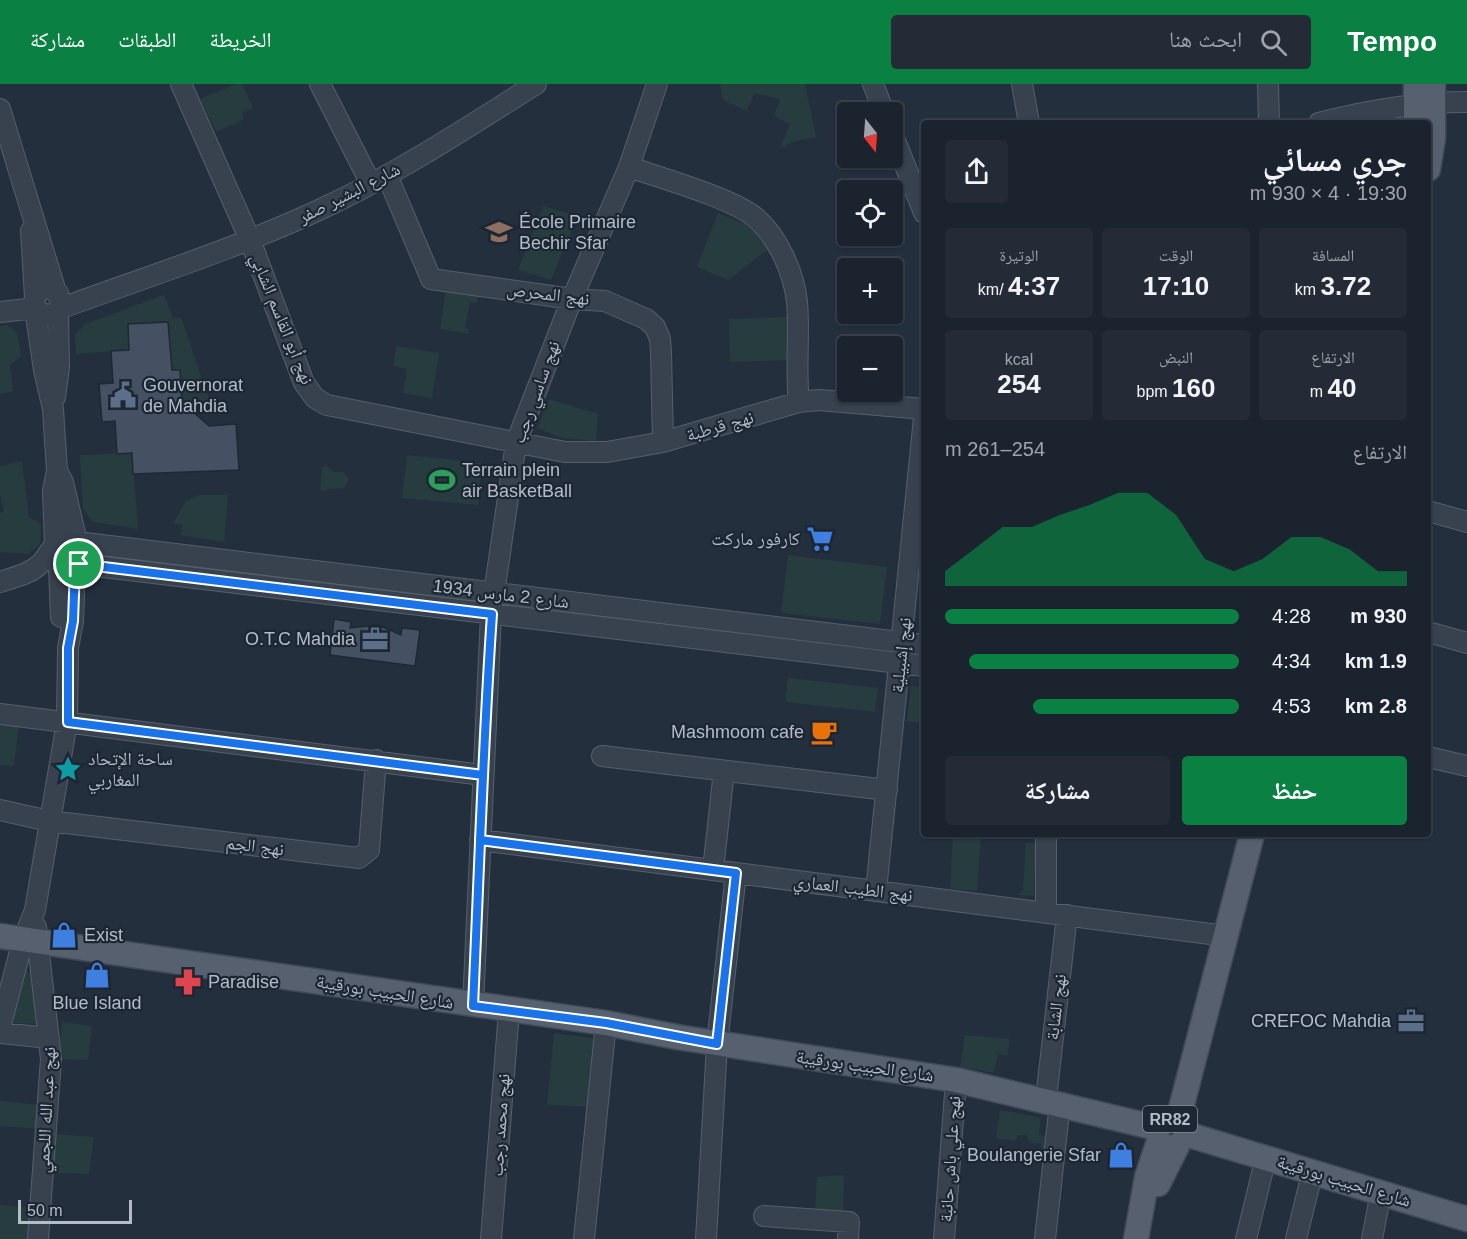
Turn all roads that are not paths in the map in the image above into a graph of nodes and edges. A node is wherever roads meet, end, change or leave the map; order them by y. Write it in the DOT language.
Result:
graph roads {
  1 [pos="181,84"];
  2 [pos="320,84"];
  3 [pos="536,84"];
  4 [pos="873,84"];
  5 [pos="1022,84"];
  6 [pos="1268,84"];
  7 [pos="653,90"];
  8 [pos="1423,99"];
  9 [pos="880,102"];
  10 [pos="1467,102"];
  11 [pos="0,109"];
  12 [pos="1028,120"];
  13 [pos="1269,120"];
  14 [pos="1331,120"];
  15 [pos="1428,120"];
  16 [pos="1431,130"];
  17 [pos="1431,150"];
  18 [pos="903,160"];
  19 [pos="629,167"];
  20 [pos="379,180"];
  21 [pos="921,206"];
  22 [pos="29,210"];
  23 [pos="250,240"];
  24 [pos="572,299"];
  25 [pos="58,301"];
  26 [pos="35,303"];
  27 [pos="2,307"];
  28 [pos="799,402"];
  29 [pos="53,409"];
  30 [pos="921,409"];
  31 [pos="663,442"];
  32 [pos="516,443"];
  33 [pos="921,449"];
  34 [pos="57,471"];
  35 [pos="1431,512"];
  36 [pos="1467,522"];
  37 [pos="77,542"];
  38 [pos="133,549"];
  39 [pos="205,558"];
  40 [pos="63,560"];
  41 [pos="0,564"];
  42 [pos="131,570"];
  43 [pos="30,572"];
  44 [pos="203,579"];
  45 [pos="0,582"];
  46 [pos="495,593"];
  47 [pos="492,614"];
  48 [pos="1431,633"];
  49 [pos="902,643"];
  50 [pos="1467,643"];
  51 [pos="921,645"];
  52 [pos="900,663"];
  53 [pos="921,666"];
  54 [pos="0,714"];
  55 [pos="68,722"];
  56 [pos="602,756"];
  57 [pos="1431,758"];
  58 [pos="376,760"];
  59 [pos="1467,766"];
  60 [pos="724,771"];
  61 [pos="483,775"];
  62 [pos="887,790"];
  63 [pos="0,810"];
  64 [pos="49,821"];
  65 [pos="1046,837"];
  66 [pos="1251,837"];
  67 [pos="480,840"];
  68 [pos="713,870"];
  69 [pos="736,873"];
  70 [pos="876,891"];
  71 [pos="1046,913"];
  72 [pos="1067,915"];
  73 [pos="1226,936"];
  74 [pos="20,939"];
  75 [pos="473,1006"];
  76 [pos="508,1011"];
  77 [pos="606,1023"];
  78 [pos="0,1028"];
  79 [pos="0,1033"];
  80 [pos="49,1038"];
  81 [pos="717,1044"];
  82 [pos="956,1080"];
  83 [pos="1053,1101"];
  84 [pos="1172,1134"];
  85 [pos="1266,1157"];
  86 [pos="1313,1170"];
  87 [pos="1381,1192"];
  88 [pos="764,1216"];
  89 [pos="1467,1219"];
  90 [pos="38,1239"];
  91 [pos="491,1239"];
  92 [pos="584,1239"];
  93 [pos="706,1239"];
  94 [pos="848,1239"];
  95 [pos="944,1239"];
  96 [pos="1045,1239"];
  97 [pos="1136,1239"];
  98 [pos="1246,1239"];
  99 [pos="1296,1239"];
  100 [pos="1372,1239"];
  1 -- 23 [label="street, نهج أبو القاسم الشابي"];
  2 -- 20 [label="street"];
  3 -- 20 [label="street, شارع البشير صفر"];
  4 -- 9 [label="street"];
  5 -- 12 [label="street"];
  6 -- 13 [label="street"];
  7 -- 19 [label="street, نهج ساسي رجب"];
  8 -- 10 [label="street"];
  8 -- 14 [label="street"];
  8 -- 15 [label="main road"];
  11 -- 22 [label="street"];
  16 -- 17 [label="main road"];
  18 -- 21 [label="street"];
  19 -- 24 [label="street, نهج ساسي رجب"];
  19 -- 28 [label="street"];
  20 -- 23 [label="street, شارع البشير صفر"];
  20 -- 24 [label="street, نهج المحرص"];
  22 -- 25 [label="street"];
  22 -- 26 [label="street"];
  23 -- 25 [label="street, شارع البشير صفر"];
  23 -- 32 [label="street, نهج أبو القاسم الشابي"];
  24 -- 31 [label="street, نهج المحرص"];
  24 -- 32 [label="street, نهج ساسي رجب"];
  25 -- 26 [label="street, شارع البشير صفر"];
  25 -- 29 [label="street"];
  26 -- 27 [label="street"];
  26 -- 29 [label="street"];
  28 -- 30 [label="street, نهج قرطبة"];
  28 -- 31 [label="street, نهج قرطبة"];
  29 -- 34 [label="street"];
  31 -- 32 [label="street, نهج قرطبة"];
  32 -- 46 [label="street, نهج ساسي رجب"];
  33 -- 49 [label="street, نهج إشبيلية"];
  34 -- 37 [label="street"];
  34 -- 40 [label="street"];
  35 -- 36 [label="street"];
  37 -- 38 [label="street, شارع 2 مارس 1934"];
  37 -- 40 [label="street"];
  38 -- 39 [label="street, شارع 2 مارس 1934"];
  38 -- 42 [label="street"];
  39 -- 44 [label="street"];
  39 -- 46 [label="street, شارع 2 مارس 1934"];
  40 -- 42 [label="street, شارع 2 مارس 1934"];
  40 -- 43 [label="street"];
  40 -- 55 [label="street, نهج عبد الله اللجمي"];
  41 -- 43 [label="street"];
  42 -- 44 [label="street, شارع 2 مارس 1934"];
  43 -- 45 [label="street"];
  44 -- 47 [label="street, شارع 2 مارس 1934"];
  46 -- 47 [label="street, نهج ساسي رجب"];
  46 -- 49 [label="street, شارع 2 مارس 1934"];
  47 -- 52 [label="street, شارع 2 مارس 1934"];
  47 -- 61 [label="street, نهج ساسي رجب"];
  48 -- 50 [label="street"];
  49 -- 51 [label="street, شارع 2 مارس 1934"];
  49 -- 52 [label="street, نهج إشبيلية"];
  52 -- 53 [label="street, شارع 2 مارس 1934"];
  52 -- 62 [label="street, نهج إشبيلية"];
  54 -- 55 [label="street"];
  55 -- 58 [label="street"];
  55 -- 64 [label="street, نهج عبد الله اللجمي"];
  56 -- 60 [label="street"];
  57 -- 59 [label="street"];
  58 -- 61 [label="street"];
  58 -- 64 [label="street, نهج الجم"];
  60 -- 62 [label="street"];
  60 -- 68 [label="street"];
  61 -- 67 [label="street, نهج ساسي رجب"];
  62 -- 70 [label="street, نهج إشبيلية"];
  63 -- 64 [label="street, نهج الجم"];
  64 -- 74 [label="street, نهج عبد الله اللجمي"];
  65 -- 71 [label="street"];
  66 -- 73 [label="main road"];
  67 -- 68 [label="street, نهج الطيب العماري"];
  67 -- 75 [label="street, نهج ساسي رجب"];
  68 -- 69 [label="street, نهج الطيب العماري"];
  69 -- 70 [label="street, نهج الطيب العماري"];
  69 -- 81 [label="street"];
  70 -- 71 [label="street, نهج الطيب العماري"];
  71 -- 72 [label="street, نهج الطيب العماري"];
  72 -- 73 [label="street, نهج الطيب العماري"];
  72 -- 83 [label="street, نهج الشابة"];
  73 -- 84 [label="main road"];
  74 -- 75 [label="main road, شارع الحبيب بورقيبة / RR82"];
  74 -- 78 [label="street"];
  74 -- 80 [label="street, نهج عبد الله اللجمي"];
  75 -- 76 [label="main road, شارع الحبيب بورقيبة / RR82"];
  76 -- 77 [label="main road, شارع الحبيب بورقيبة / RR82"];
  76 -- 91 [label="street, نهج محمد رجب"];
  77 -- 81 [label="main road, شارع الحبيب بورقيبة / RR82"];
  77 -- 92 [label="street"];
  79 -- 80 [label="street"];
  80 -- 90 [label="street, نهج عبد الله اللجمي"];
  81 -- 82 [label="main road, شارع الحبيب بورقيبة / RR82"];
  81 -- 93 [label="street"];
  82 -- 83 [label="main road, شارع الحبيب بورقيبة / RR82"];
  82 -- 95 [label="street, نهج علي باش حانبة"];
  83 -- 84 [label="main road, شارع الحبيب بورقيبة / RR82"];
  83 -- 96 [label="street, نهج الشابة"];
  84 -- 85 [label="main road, شارع الحبيب بورقيبة / RR82"];
  84 -- 97 [label="main road"];
  85 -- 86 [label="main road, شارع الحبيب بورقيبة / RR82"];
  85 -- 98 [label="street"];
  86 -- 87 [label="main road, شارع الحبيب بورقيبة / RR82"];
  86 -- 99 [label="street"];
  87 -- 89 [label="main road, شارع الحبيب بورقيبة / RR82"];
  87 -- 100 [label="street"];
  88 -- 94 [label="street"];
}
